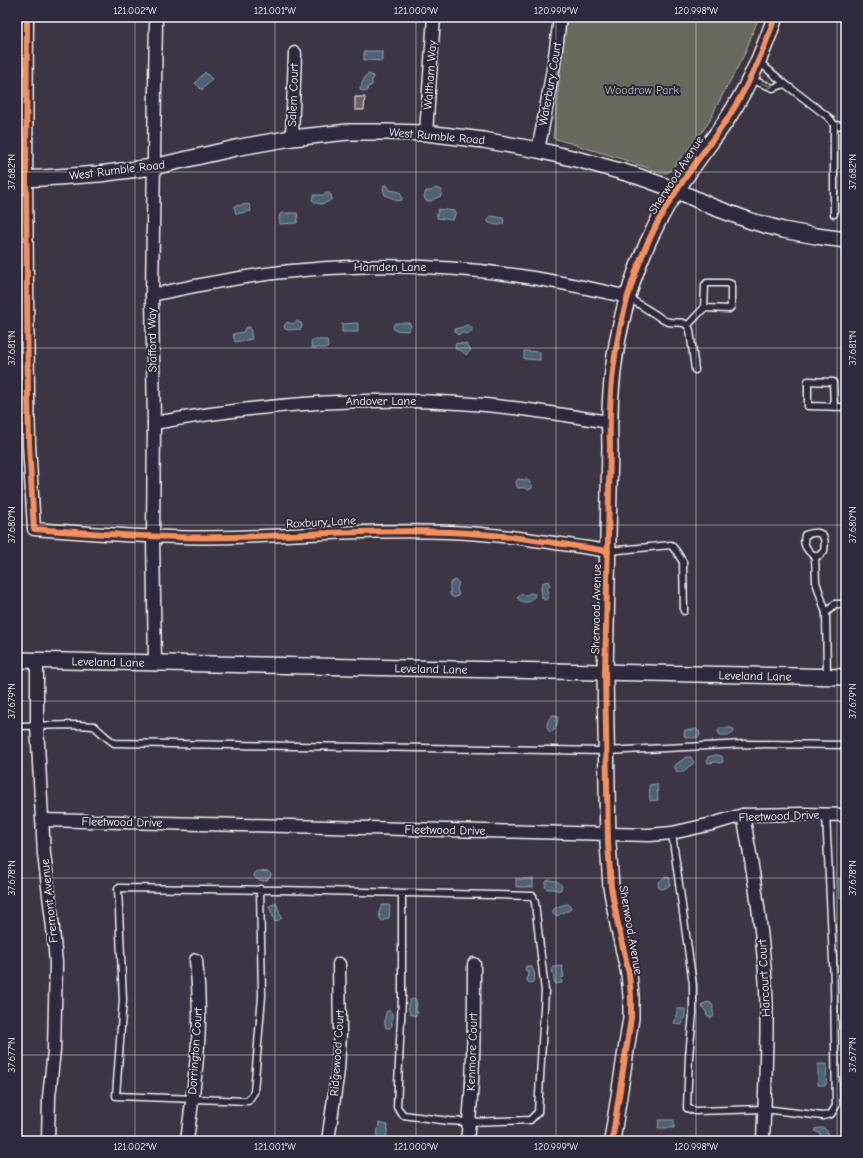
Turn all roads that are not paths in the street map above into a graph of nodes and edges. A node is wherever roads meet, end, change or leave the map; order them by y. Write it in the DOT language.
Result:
graph roads {
  1 [pos="27,17"];
  2 [pos="156,17"];
  3 [pos="434,17"];
  4 [pos="560,17"];
  5 [pos="775,17"];
  6 [pos="295,53"];
  7 [pos="758,61"];
  8 [pos="749,79"];
  9 [pos="785,84"];
  10 [pos="834,125"];
  11 [pos="846,126"];
  12 [pos="426,133"];
  13 [pos="292,138"];
  14 [pos="538,150"];
  15 [pos="153,167"];
  16 [pos="21,179"];
  17 [pos="676,190"];
  18 [pos="834,214"];
  19 [pos="846,240"];
  20 [pos="152,295"];
  21 [pos="628,297"];
  22 [pos="704,308"];
  23 [pos="688,325"];
  24 [pos="695,370"];
  25 [pos="834,407"];
  26 [pos="846,407"];
  27 [pos="609,422"];
  28 [pos="154,423"];
  29 [pos="153,537"];
  30 [pos="608,551"];
  31 [pos="815,557"];
  32 [pos="846,604"];
  33 [pos="684,611"];
  34 [pos="826,613"];
  35 [pos="17,660"];
  36 [pos="37,661"];
  37 [pos="156,664"];
  38 [pos="605,673"];
  39 [pos="828,677"];
  40 [pos="846,677"];
  41 [pos="17,726"];
  42 [pos="37,726"];
  43 [pos="846,745"];
  44 [pos="606,751"];
  45 [pos="826,814"];
  46 [pos="743,815"];
  47 [pos="846,815"];
  48 [pos="43,820"];
  49 [pos="672,832"];
  50 [pos="607,834"];
  51 [pos="260,889"];
  52 [pos="402,893"];
  53 [pos="196,960"];
  54 [pos="339,964"];
  55 [pos="474,964"];
  56 [pos="192,1099"];
  57 [pos="764,1109"];
  58 [pos="469,1122"];
  59 [pos="48,1141"];
  60 [pos="187,1141"];
  61 [pos="328,1141"];
  62 [pos="467,1141"];
  63 [pos="612,1141"];
  64 [pos="763,1141"];
  1 -- 16 [label="street"];
  2 -- 15 [label="street, Stafford Way"];
  3 -- 12 [label="street, Waltham Way"];
  4 -- 14 [label="street, Waterbury Court"];
  5 -- 7 [label="street, Sherwood Avenue"];
  6 -- 13 [label="street, Salem Court"];
  7 -- 8 [label="street, Sherwood Avenue"];
  7 -- 9 [label="lane"];
  8 -- 9 [label="lane, one-way"];
  8 -- 17 [label="street, Sherwood Avenue"];
  9 -- 10 [label="lane"];
  10 -- 11 [label="lane"];
  10 -- 18 [label="lane"];
  12 -- 13 [label="street, West Rumble Road"];
  12 -- 14 [label="street, West Rumble Road"];
  13 -- 15 [label="street, West Rumble Road"];
  14 -- 17 [label="street, West Rumble Road"];
  15 -- 16 [label="street, West Rumble Road"];
  15 -- 20 [label="street, Stafford Way"];
  16 -- 29 [label="street, Roxbury Lane"];
  17 -- 19 [label="street, West Rumble Road"];
  17 -- 21 [label="street, Sherwood Avenue"];
  20 -- 21 [label="street, Hamden Lane"];
  20 -- 28 [label="street, Stafford Way"];
  21 -- 23 [label="lane"];
  21 -- 27 [label="street, Sherwood Avenue"];
  22 -- 22 [label="lane"];
  22 -- 23 [label="lane"];
  23 -- 24 [label="lane"];
  25 -- 25 [label="lane"];
  25 -- 26 [label="lane"];
  27 -- 28 [label="street, Andover Lane"];
  27 -- 30 [label="street, Sherwood Avenue"];
  28 -- 29 [label="street, Stafford Way"];
  29 -- 30 [label="street, Roxbury Lane"];
  29 -- 37 [label="street, Stafford Way"];
  30 -- 33 [label="lane"];
  30 -- 38 [label="street, Sherwood Avenue"];
  31 -- 34 [label="lane"];
  32 -- 34 [label="lane"];
  34 -- 39 [label="lane"];
  35 -- 36 [label="street, Leveland Lane"];
  36 -- 37 [label="street, Leveland Lane"];
  36 -- 42 [label="street, Fremont Avenue"];
  37 -- 38 [label="street, Leveland Lane"];
  38 -- 39 [label="street, Leveland Lane"];
  38 -- 44 [label="street, Sherwood Avenue"];
  39 -- 40 [label="street, Leveland Lane"];
  41 -- 42 [label="lane"];
  42 -- 44 [label="lane"];
  42 -- 48 [label="street, Fremont Avenue"];
  43 -- 44 [label="lane"];
  44 -- 50 [label="street, Sherwood Avenue"];
  45 -- 46 [label="street, Fleetwood Drive"];
  45 -- 47 [label="street, Fleetwood Drive"];
  45 -- 57 [label="lane"];
  46 -- 49 [label="street, Fleetwood Drive"];
  46 -- 57 [label="street, Harcourt Court"];
  48 -- 50 [label="street, Fleetwood Drive"];
  48 -- 59 [label="street, Fremont Avenue"];
  49 -- 50 [label="street, Fleetwood Drive"];
  49 -- 57 [label="lane"];
  50 -- 63 [label="street, Sherwood Avenue"];
  51 -- 52 [label="lane"];
  51 -- 56 [label="lane"];
  51 -- 56 [label="lane"];
  52 -- 58 [label="lane"];
  52 -- 58 [label="lane"];
  53 -- 56 [label="street, Dorrington Court"];
  54 -- 61 [label="street, Ridgewood Court"];
  55 -- 58 [label="street, Kenmore Court"];
  56 -- 60 [label="street, Dorrington Court"];
  57 -- 64 [label="street, Harcourt Court"];
  58 -- 62 [label="street, Kenmore Court"];
}
